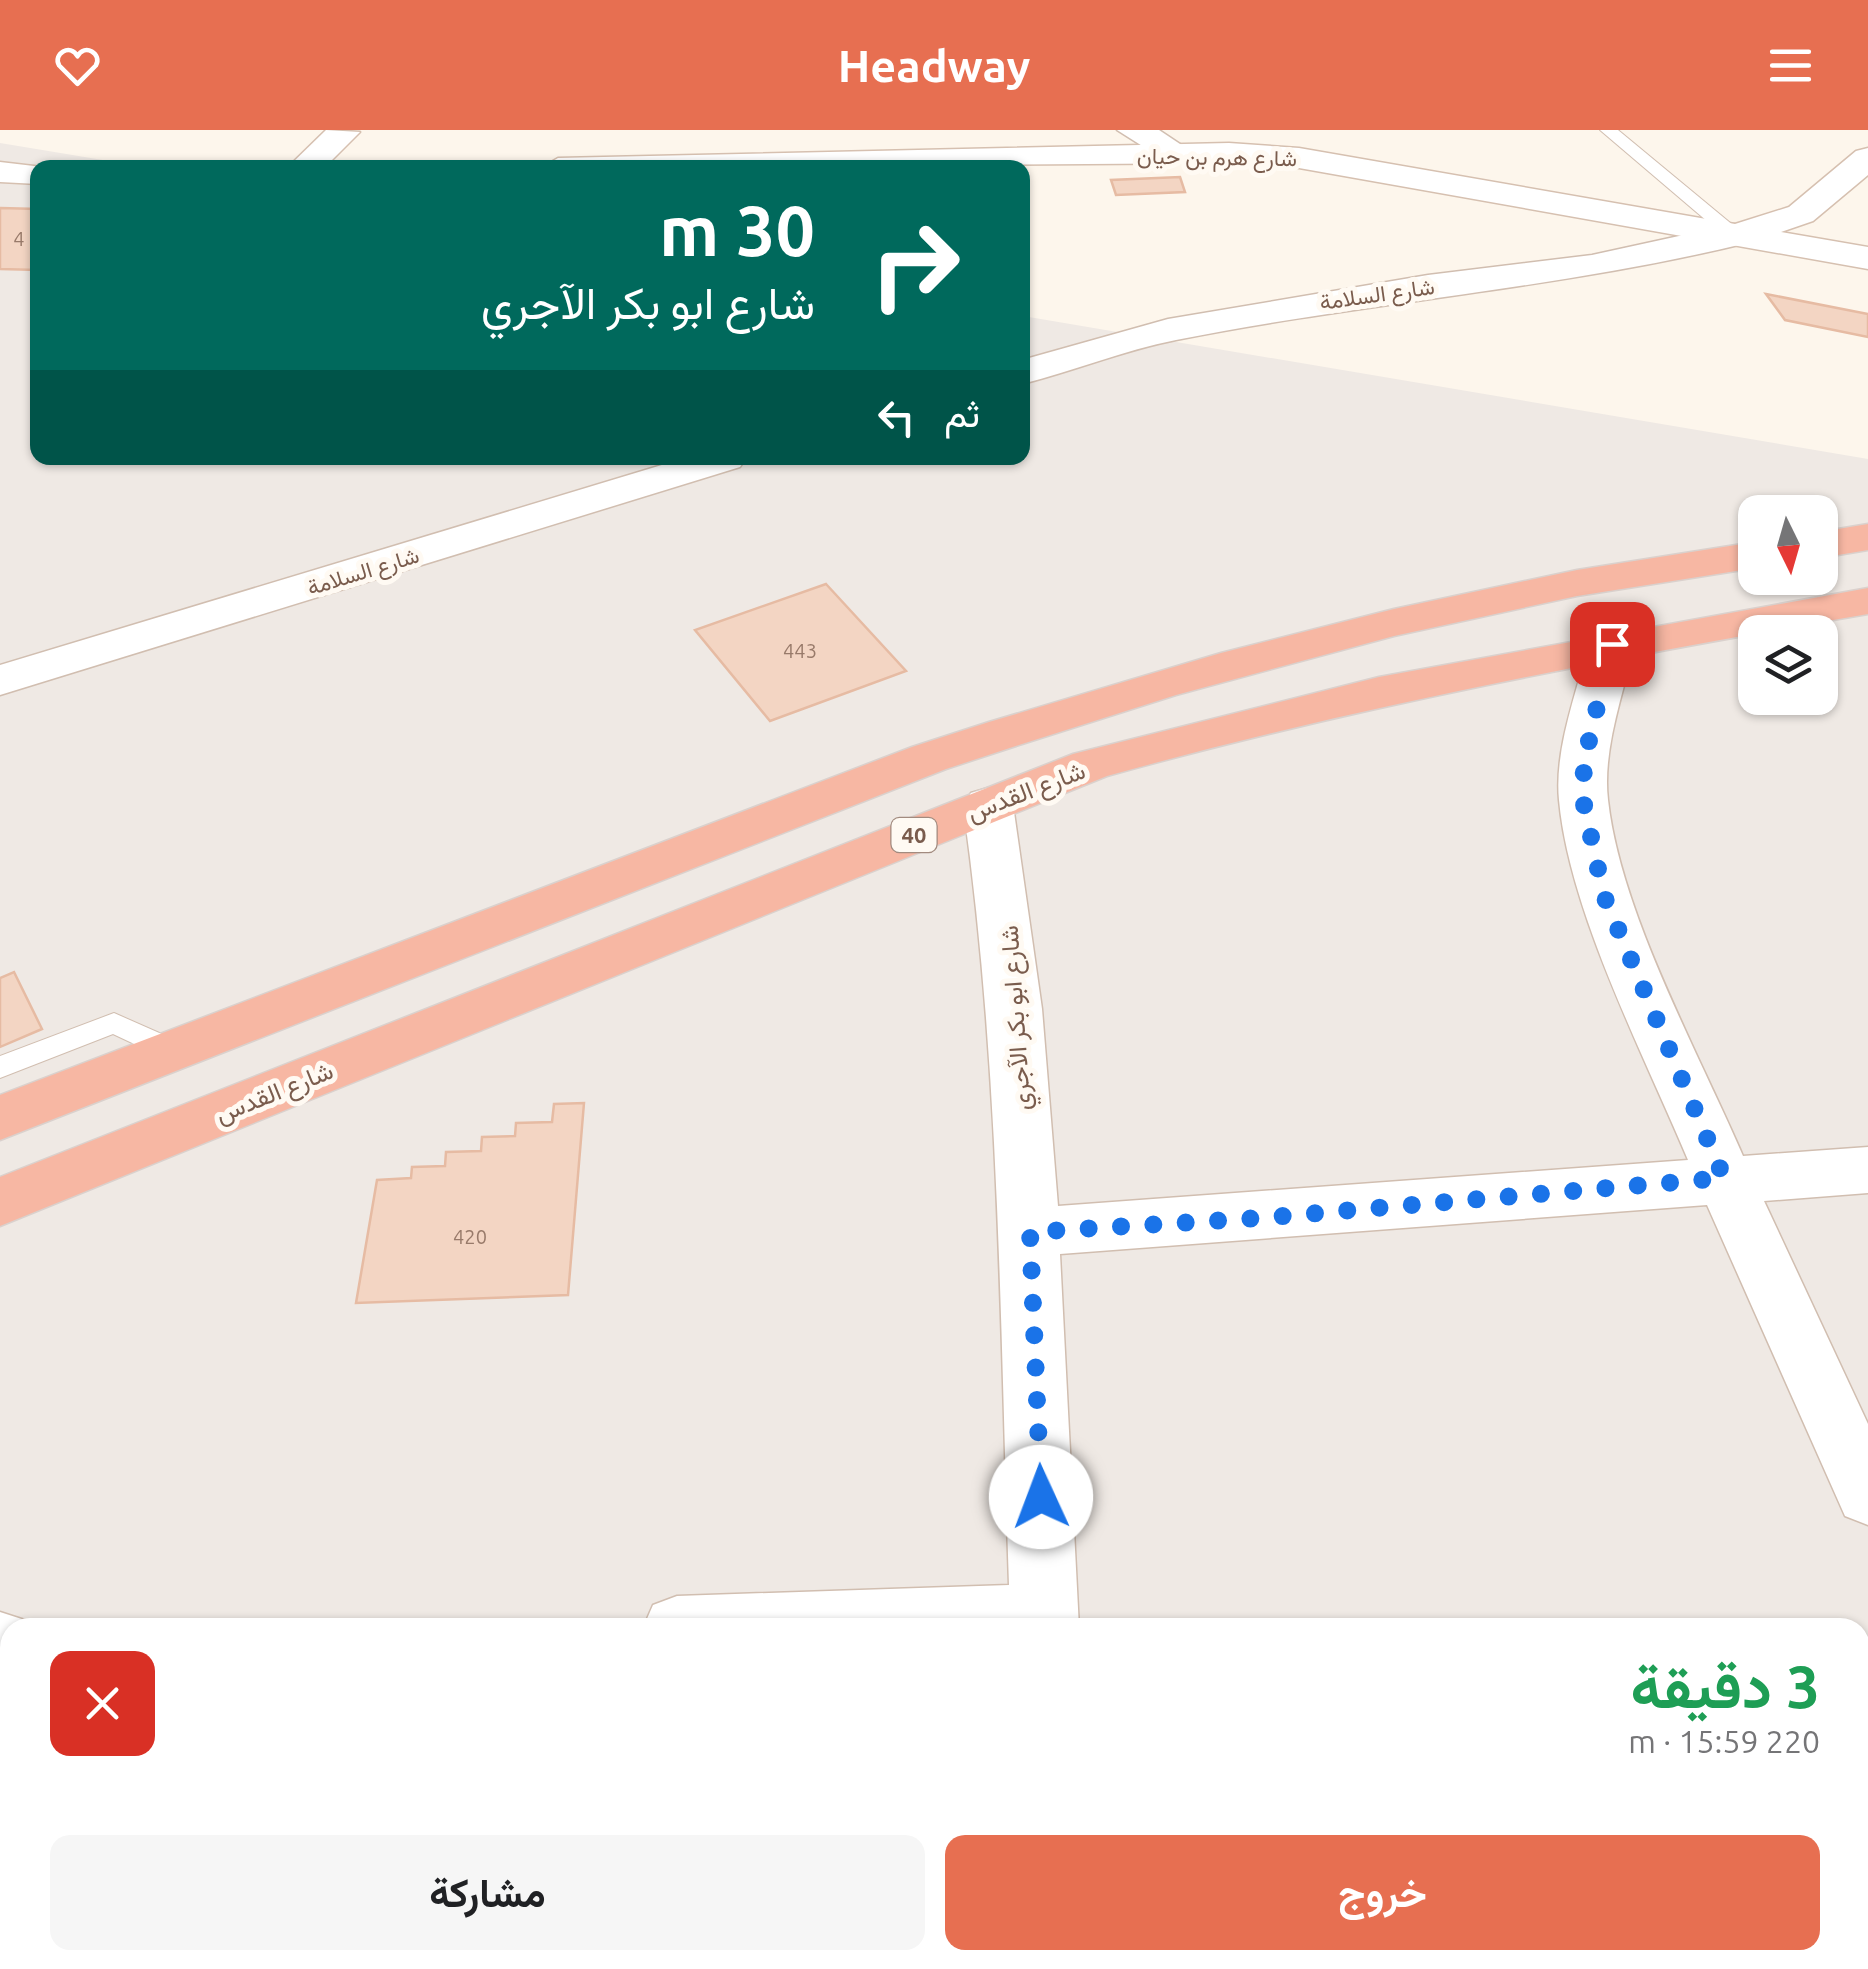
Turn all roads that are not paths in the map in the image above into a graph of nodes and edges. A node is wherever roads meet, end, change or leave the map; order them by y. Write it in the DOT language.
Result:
graph roads {
  1 [pos="1134,130"];
  2 [pos="1608,130"];
  3 [pos="340,131"];
  4 [pos="1178,154"];
  5 [pos="1868,158"];
  6 [pos="312,160"];
  7 [pos="912,160"];
  8 [pos="0,172"];
  9 [pos="30,174"];
  10 [pos="1868,198"];
  11 [pos="1734,235"];
  12 [pos="1821,250"];
  13 [pos="1868,258"];
  14 [pos="1030,370"];
  15 [pos="703,465"];
  16 [pos="1868,537"];
  17 [pos="1838,541"];
  18 [pos="1738,558"];
  19 [pos="1868,601"];
  20 [pos="1612,644"];
  21 [pos="0,680"];
  22 [pos="988,805"];
  23 [pos="172,1050"];
  24 [pos="0,1067"];
  25 [pos="0,1118"];
  26 [pos="1868,1170"];
  27 [pos="1724,1178"];
  28 [pos="0,1202"];
  29 [pos="1030,1232"];
  30 [pos="1868,1495"];
  31 [pos="1044,1618"];
  1 -- 4 [label="street"];
  2 -- 11 [label="lane"];
  3 -- 6 [label="street"];
  4 -- 7 [label="street, شارع هرم بن حيان"];
  4 -- 11 [label="street, شارع هرم بن حيان"];
  5 -- 11 [label="street, شارع السلامة"];
  8 -- 9 [label="street"];
  10 -- 12 [label="street"];
  11 -- 12 [label="street, شارع هرم بن حيان"];
  11 -- 14 [label="street, شارع السلامة"];
  12 -- 13 [label="street, شارع هرم بن حيان"];
  15 -- 21 [label="street, شارع السلامة"];
  16 -- 17 [label="highway"];
  18 -- 23 [label="highway"];
  19 -- 20 [label="highway, شارع القدس / 40"];
  20 -- 22 [label="highway, شارع القدس / 40"];
  20 -- 27 [label="street"];
  22 -- 28 [label="highway, شارع القدس / 40"];
  22 -- 29 [label="street, شارع ابو بكر الآجري"];
  23 -- 24 [label="lane"];
  23 -- 25 [label="highway"];
  26 -- 27 [label="street"];
  27 -- 29 [label="street"];
  27 -- 30 [label="street"];
  29 -- 31 [label="street, شارع ابو بكر الآجري"];
}
